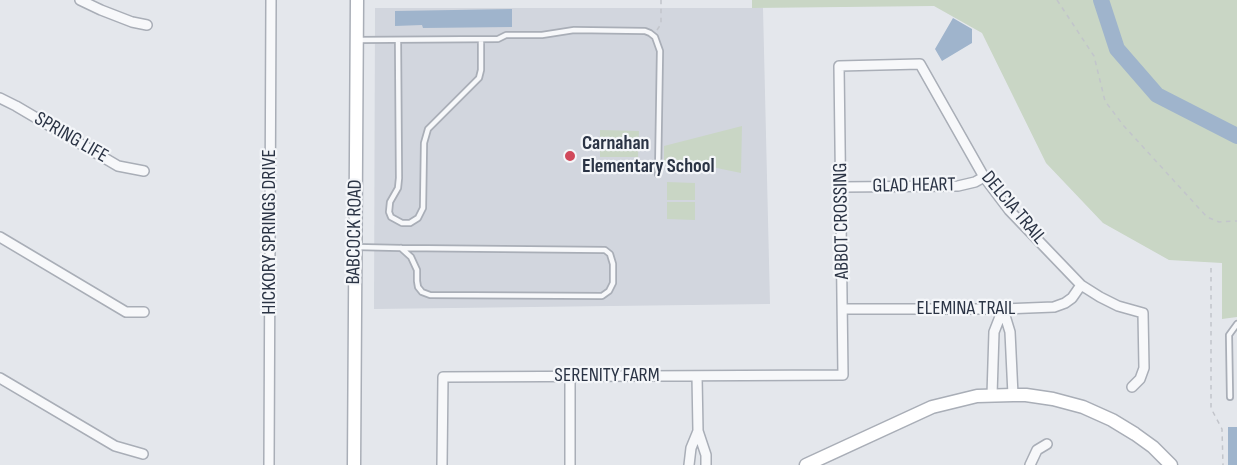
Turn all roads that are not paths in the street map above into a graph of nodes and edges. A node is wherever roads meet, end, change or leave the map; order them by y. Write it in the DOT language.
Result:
graph roads {
  1 [pos="80,0"];
  2 [pos="271,0"];
  3 [pos="357,0"];
  4 [pos="147,25"];
  5 [pos="357,40"];
  6 [pos="398,40"];
  7 [pos="481,40"];
  8 [pos="839,66"];
  9 [pos="0,98"];
  10 [pos="144,171"];
  11 [pos="658,174"];
  12 [pos="984,177"];
  13 [pos="841,187"];
  14 [pos="0,237"];
  15 [pos="355,247"];
  16 [pos="401,248"];
  17 [pos="1081,285"];
  18 [pos="843,309"];
  19 [pos="1003,309"];
  20 [pos="144,312"];
  21 [pos="1237,324"];
  22 [pos="843,375"];
  23 [pos="697,376"];
  24 [pos="570,377"];
  25 [pos="0,378"];
  26 [pos="1132,387"];
  27 [pos="992,395"];
  28 [pos="1013,395"];
  29 [pos="1230,396"];
  30 [pos="698,431"];
  31 [pos="1047,444"];
  32 [pos="143,454"];
  33 [pos="269,465"];
  34 [pos="354,465"];
  35 [pos="442,465"];
  36 [pos="570,465"];
  37 [pos="689,465"];
  38 [pos="706,465"];
  39 [pos="806,465"];
  40 [pos="1030,465"];
  41 [pos="1171,465"];
  1 -- 4 [label="street"];
  2 -- 33 [label="street, HICKORY SPRINGS DRIVE"];
  3 -- 5 [label="main road, BABCOCK ROAD"];
  5 -- 6 [label="lane"];
  5 -- 15 [label="main road, BABCOCK ROAD"];
  6 -- 7 [label="lane"];
  6 -- 7 [label="lane"];
  7 -- 11 [label="lane"];
  8 -- 12 [label="street, DELCIA TRAIL"];
  8 -- 13 [label="street, ABBOT CROSSING"];
  9 -- 10 [label="street, SPRING LIFE"];
  12 -- 13 [label="street, GLAD HEART"];
  12 -- 17 [label="street, DELCIA TRAIL"];
  13 -- 18 [label="street, ABBOT CROSSING"];
  14 -- 20 [label="street"];
  15 -- 16 [label="lane"];
  15 -- 34 [label="main road, BABCOCK ROAD"];
  16 -- 16 [label="lane"];
  17 -- 19 [label="street, ELEMINA TRAIL"];
  17 -- 26 [label="street, DELCIA TRAIL"];
  18 -- 19 [label="street, ELEMINA TRAIL"];
  18 -- 22 [label="street, ABBOT CROSSING"];
  19 -- 27 [label="street"];
  19 -- 28 [label="street"];
  21 -- 29 [label="lane"];
  22 -- 23 [label="street, SERENITY FARM"];
  23 -- 24 [label="street, SERENITY FARM"];
  23 -- 30 [label="street"];
  24 -- 35 [label="street, SERENITY FARM"];
  24 -- 36 [label="street"];
  25 -- 32 [label="street"];
  27 -- 28 [label="main road"];
  27 -- 39 [label="main road"];
  28 -- 41 [label="main road"];
  30 -- 37 [label="street"];
  30 -- 38 [label="street"];
  31 -- 40 [label="street"];
}
